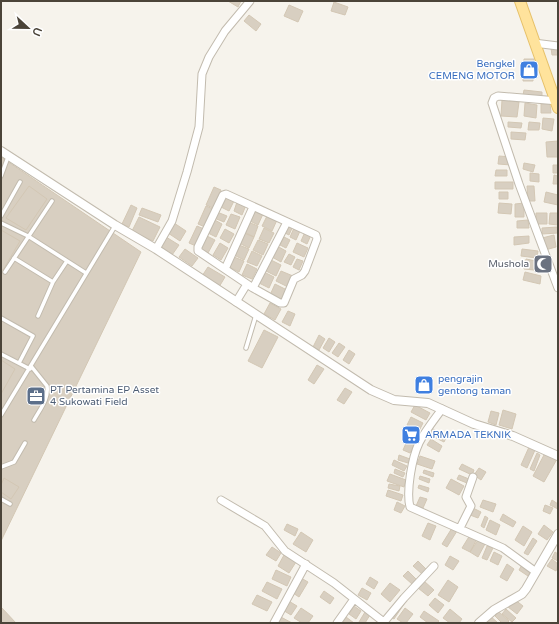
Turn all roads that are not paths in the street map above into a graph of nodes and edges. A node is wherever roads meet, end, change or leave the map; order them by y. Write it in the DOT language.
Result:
graph roads {
  1 [pos="250,1"];
  2 [pos="520,1"];
  3 [pos="534,43"];
  4 [pos="558,46"];
  5 [pos="557,104"];
  6 [pos="1,151"];
  7 [pos="8,157"];
  8 [pos="1,176"];
  9 [pos="20,182"];
  10 [pos="52,201"];
  11 [pos="253,207"];
  12 [pos="1,216"];
  13 [pos="286,222"];
  14 [pos="1,223"];
  15 [pos="115,225"];
  16 [pos="28,236"];
  17 [pos="156,249"];
  18 [pos="14,258"];
  19 [pos="67,261"];
  20 [pos="225,270"];
  21 [pos="5,272"];
  22 [pos="86,273"];
  23 [pos="53,282"];
  24 [pos="250,286"];
  25 [pos="558,288"];
  26 [pos="236,302"];
  27 [pos="256,315"];
  28 [pos="38,316"];
  29 [pos="1,318"];
  30 [pos="246,348"];
  31 [pos="1,354"];
  32 [pos="20,363"];
  33 [pos="30,367"];
  34 [pos="442,409"];
  35 [pos="1,415"];
  36 [pos="34,420"];
  37 [pos="24,443"];
  38 [pos="558,456"];
  39 [pos="1,466"];
  40 [pos="473,477"];
  41 [pos="1,499"];
  42 [pos="220,500"];
  43 [pos="10,504"];
  44 [pos="460,528"];
  45 [pos="558,534"];
  46 [pos="306,564"];
  47 [pos="434,566"];
  48 [pos="536,572"];
  49 [pos="354,599"];
  50 [pos="274,623"];
  51 [pos="337,623"];
  52 [pos="385,623"];
  53 [pos="479,623"];
  1 -- 17 [label="street"];
  2 -- 3 [label="main road"];
  3 -- 4 [label="street"];
  3 -- 5 [label="main road"];
  5 -- 25 [label="street"];
  6 -- 7 [label="street"];
  7 -- 8 [label="lane"];
  7 -- 15 [label="street"];
  9 -- 12 [label="lane"];
  10 -- 16 [label="lane"];
  11 -- 13 [label="street"];
  11 -- 20 [label="street"];
  11 -- 20 [label="street"];
  13 -- 24 [label="street"];
  13 -- 24 [label="street"];
  14 -- 16 [label="lane"];
  15 -- 17 [label="street"];
  15 -- 22 [label="lane"];
  16 -- 18 [label="lane"];
  16 -- 19 [label="lane"];
  17 -- 26 [label="street"];
  18 -- 21 [label="lane"];
  18 -- 23 [label="lane"];
  19 -- 22 [label="lane"];
  19 -- 23 [label="lane"];
  20 -- 24 [label="street"];
  22 -- 33 [label="lane"];
  23 -- 28 [label="lane"];
  24 -- 26 [label="street"];
  26 -- 27 [label="street"];
  27 -- 30 [label="lane"];
  27 -- 34 [label="street"];
  29 -- 32 [label="lane"];
  31 -- 32 [label="lane"];
  32 -- 33 [label="lane"];
  33 -- 35 [label="lane"];
  33 -- 36 [label="lane"];
  34 -- 38 [label="street"];
  34 -- 44 [label="street"];
  37 -- 39 [label="lane"];
  40 -- 44 [label="street"];
  41 -- 43 [label="lane"];
  42 -- 46 [label="street"];
  44 -- 48 [label="street"];
  45 -- 48 [label="street"];
  46 -- 49 [label="street"];
  46 -- 50 [label="street"];
  47 -- 52 [label="street"];
  48 -- 53 [label="street"];
  49 -- 51 [label="street"];
  49 -- 52 [label="street"];
}
